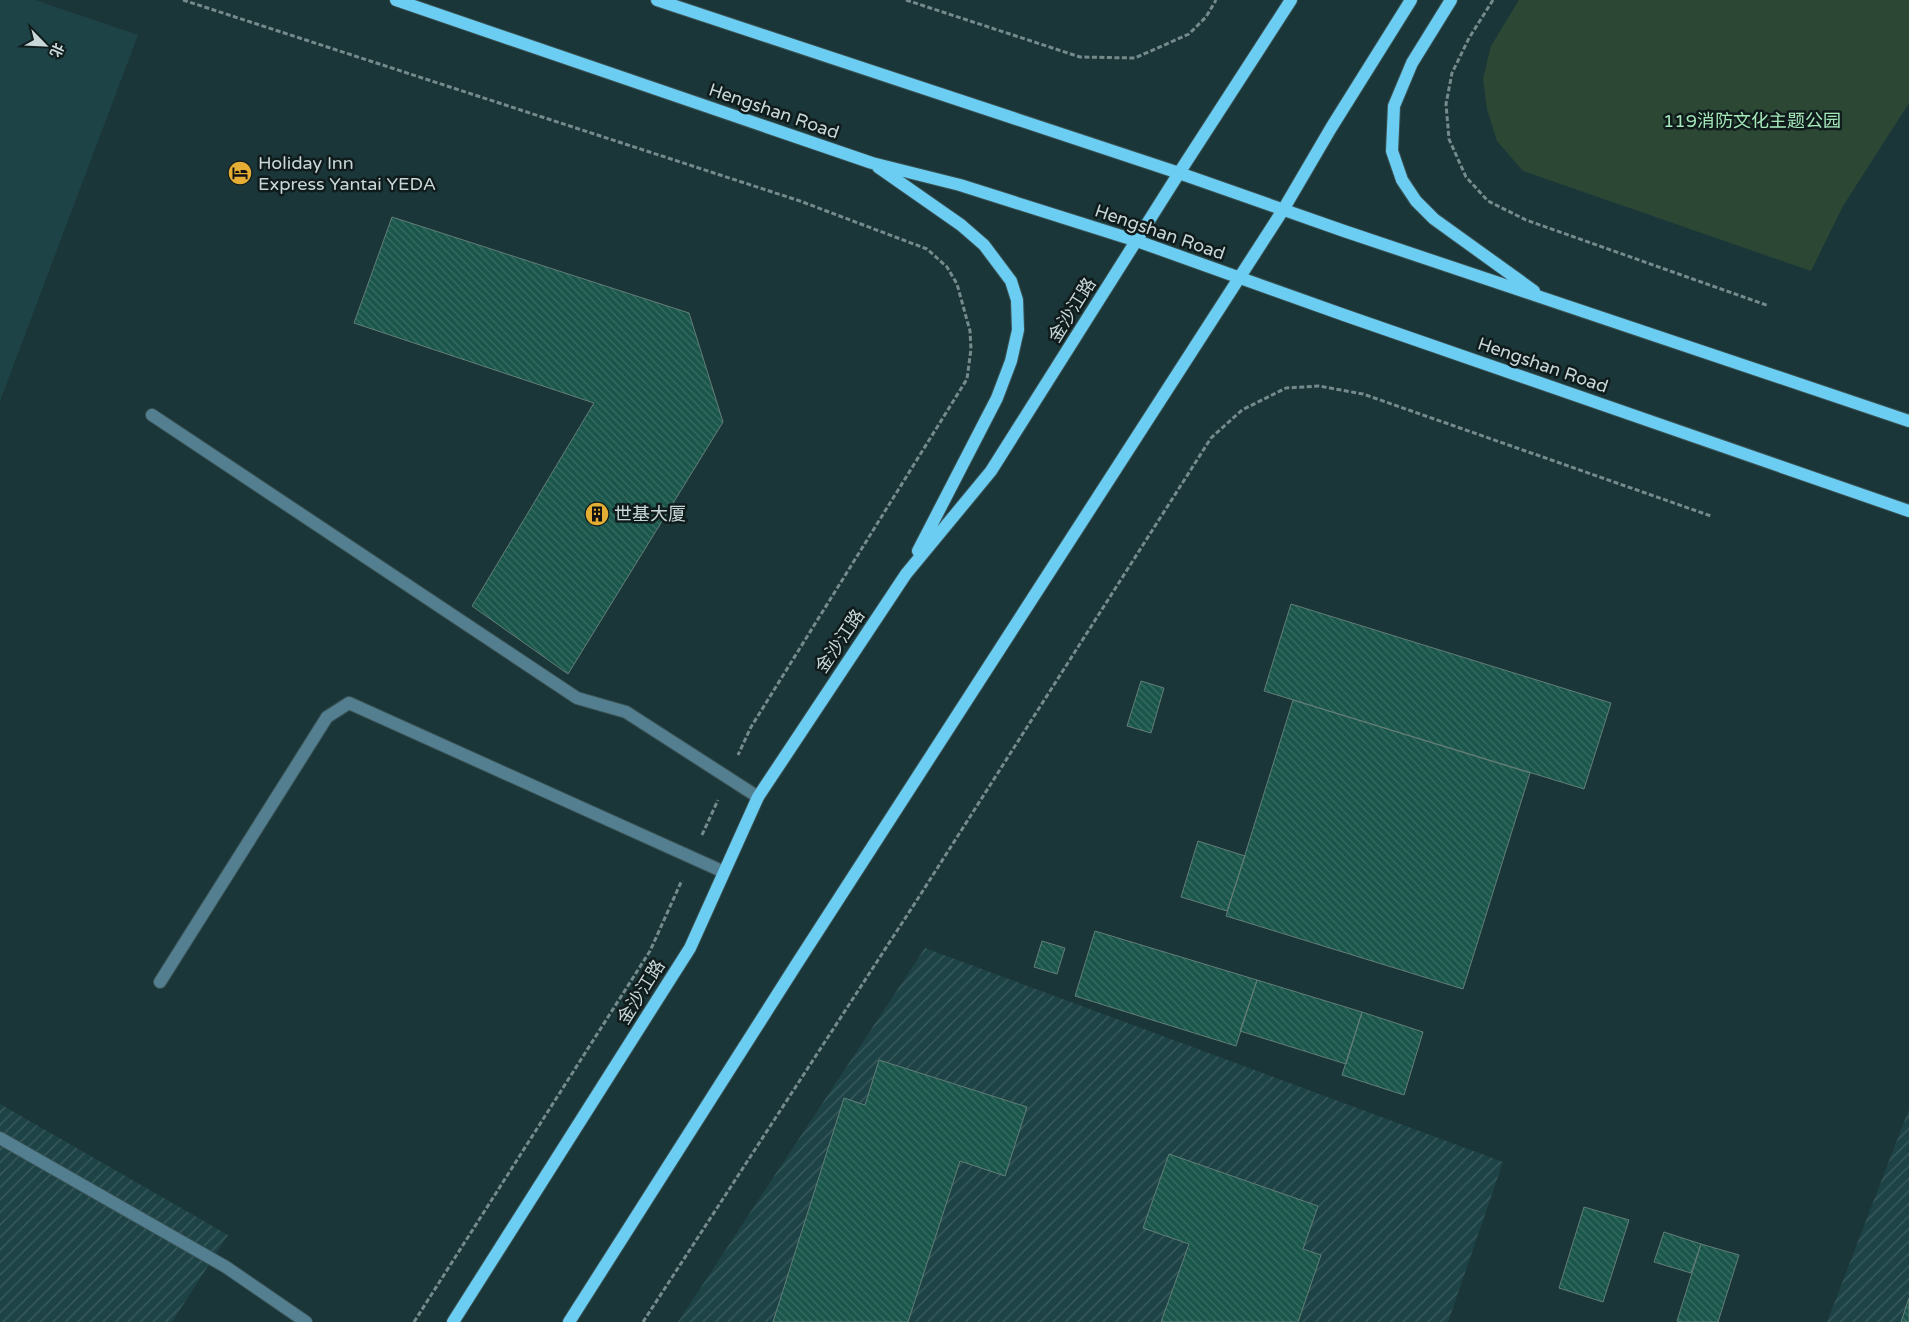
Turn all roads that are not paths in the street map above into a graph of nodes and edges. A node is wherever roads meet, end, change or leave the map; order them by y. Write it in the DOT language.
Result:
graph roads {
  1 [pos="396,0"];
  2 [pos="657,0"];
  3 [pos="1291,0"];
  4 [pos="1411,0"];
  5 [pos="1451,0"];
  6 [pos="872,163"];
  7 [pos="1178,173"];
  8 [pos="1283,210"];
  9 [pos="1137,241"];
  10 [pos="1239,277"];
  11 [pos="1544,298"];
  12 [pos="152,415"];
  13 [pos="1909,421"];
  14 [pos="1909,511"];
  15 [pos="906,574"];
  16 [pos="758,797"];
  17 [pos="724,872"];
  18 [pos="160,982"];
  19 [pos="0,1138"];
  20 [pos="306,1322"];
  21 [pos="453,1322"];
  22 [pos="570,1322"];
  1 -- 6 [label="main road, Hengshan Road"];
  2 -- 7 [label="main road"];
  3 -- 7 [label="main road, 金沙江路"];
  4 -- 8 [label="main road"];
  5 -- 11 [label="main road"];
  6 -- 9 [label="main road, Hengshan Road"];
  6 -- 15 [label="main road"];
  7 -- 8 [label="main road"];
  7 -- 9 [label="main road, 金沙江路"];
  8 -- 10 [label="main road"];
  8 -- 11 [label="main road"];
  9 -- 10 [label="main road, Hengshan Road"];
  9 -- 15 [label="main road, 金沙江路"];
  10 -- 14 [label="main road, Hengshan Road"];
  10 -- 22 [label="main road"];
  11 -- 13 [label="main road"];
  12 -- 16 [label="lane"];
  15 -- 16 [label="main road, 金沙江路"];
  16 -- 17 [label="main road, 金沙江路"];
  17 -- 18 [label="lane"];
  17 -- 21 [label="main road, 金沙江路"];
  19 -- 20 [label="lane"];
}
